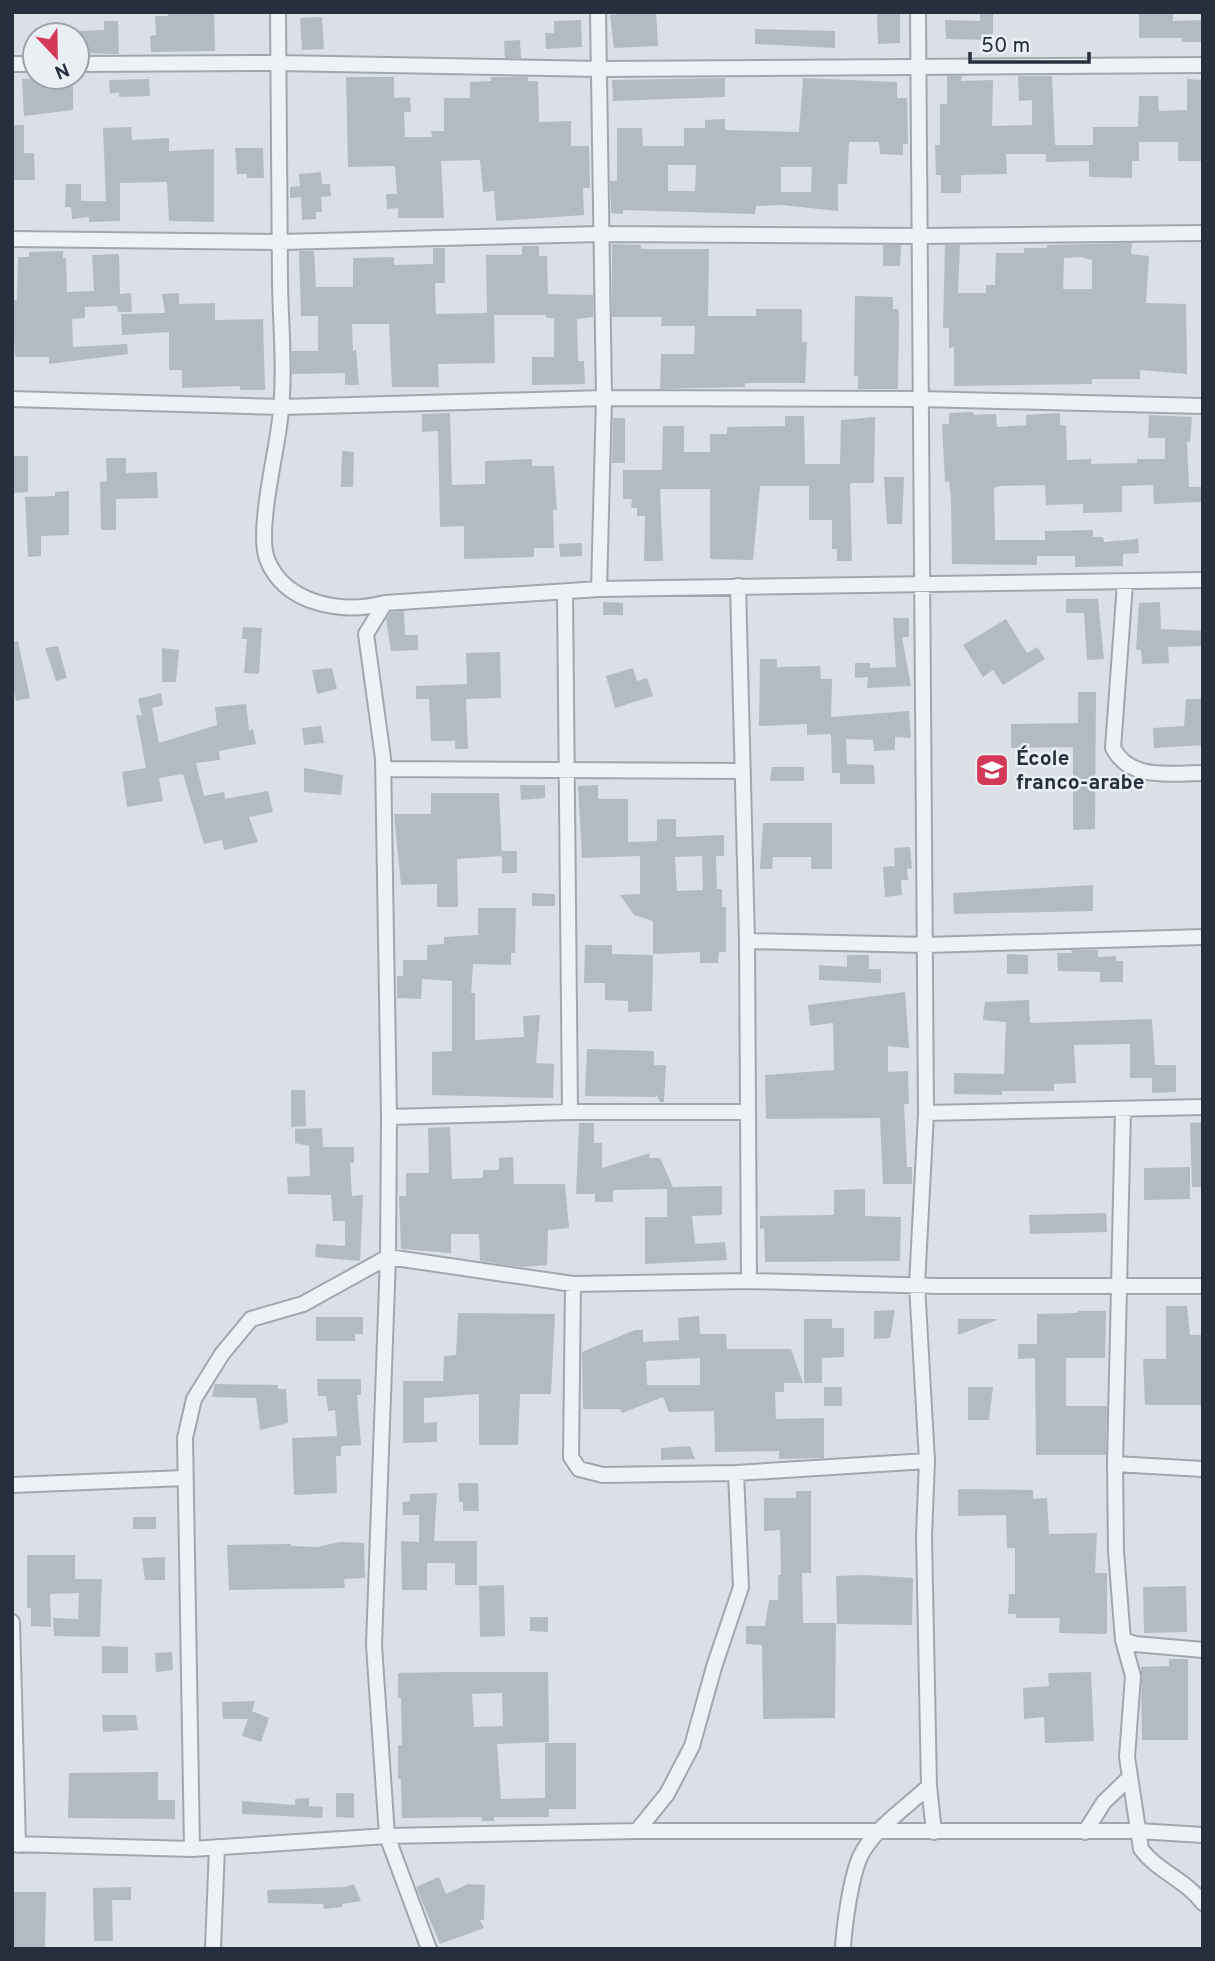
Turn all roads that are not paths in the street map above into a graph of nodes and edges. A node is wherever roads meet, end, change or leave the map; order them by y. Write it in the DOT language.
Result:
graph roads {
  1 [pos="278,12"];
  2 [pos="598,12"];
  3 [pos="918,12"];
  4 [pos="278,63"];
  5 [pos="91,64"];
  6 [pos="919,65"];
  7 [pos="1203,65"];
  8 [pos="599,69"];
  9 [pos="1203,233"];
  10 [pos="601,234"];
  11 [pos="922,236"];
  12 [pos="12,239"];
  13 [pos="280,242"];
  14 [pos="604,398"];
  15 [pos="12,399"];
  16 [pos="921,399"];
  17 [pos="1203,406"];
  18 [pos="282,407"];
  19 [pos="1203,580"];
  20 [pos="925,582"];
  21 [pos="1125,583"];
  22 [pos="738,586"];
  23 [pos="599,589"];
  24 [pos="565,592"];
  25 [pos="385,603"];
  26 [pos="383,769"];
  27 [pos="743,771"];
  28 [pos="565,772"];
  29 [pos="1203,773"];
  30 [pos="1203,937"];
  31 [pos="747,941"];
  32 [pos="926,945"];
  33 [pos="1203,1107"];
  34 [pos="1123,1109"];
  35 [pos="570,1112"];
  36 [pos="748,1112"];
  37 [pos="926,1113"];
  38 [pos="389,1117"];
  39 [pos="388,1257"];
  40 [pos="749,1281"];
  41 [pos="572,1284"];
  42 [pos="917,1285"];
  43 [pos="1203,1286"];
  44 [pos="1119,1287"];
  45 [pos="926,1461"];
  46 [pos="1115,1464"];
  47 [pos="1203,1469"];
  48 [pos="736,1473"];
  49 [pos="185,1478"];
  50 [pos="12,1485"];
  51 [pos="12,1622"];
  52 [pos="1123,1640"];
  53 [pos="1203,1650"];
  54 [pos="1129,1777"];
  55 [pos="929,1786"];
  56 [pos="637,1831"];
  57 [pos="880,1832"];
  58 [pos="934,1832"];
  59 [pos="1085,1832"];
  60 [pos="1138,1832"];
  61 [pos="1203,1835"];
  62 [pos="387,1836"];
  63 [pos="15,1845"];
  64 [pos="218,1847"];
  65 [pos="192,1849"];
  66 [pos="1203,1903"];
  67 [pos="213,1949"];
  68 [pos="429,1949"];
  69 [pos="843,1949"];
  1 -- 4 [label="street"];
  2 -- 8 [label="street"];
  3 -- 6 [label="street"];
  4 -- 5 [label="street"];
  4 -- 8 [label="street"];
  4 -- 13 [label="street"];
  6 -- 7 [label="street"];
  6 -- 8 [label="street"];
  6 -- 11 [label="street"];
  8 -- 10 [label="street"];
  9 -- 11 [label="street"];
  10 -- 11 [label="street"];
  10 -- 13 [label="street"];
  10 -- 14 [label="street"];
  11 -- 16 [label="street"];
  12 -- 13 [label="street"];
  13 -- 18 [label="street"];
  14 -- 16 [label="street"];
  14 -- 18 [label="street"];
  14 -- 23 [label="street"];
  15 -- 18 [label="street"];
  16 -- 17 [label="street"];
  16 -- 20 [label="street"];
  18 -- 25 [label="street"];
  19 -- 21 [label="street"];
  20 -- 21 [label="street"];
  20 -- 22 [label="street"];
  20 -- 32 [label="street"];
  21 -- 29 [label="street"];
  22 -- 23 [label="street"];
  22 -- 27 [label="street"];
  23 -- 24 [label="street"];
  24 -- 25 [label="street"];
  24 -- 28 [label="street"];
  25 -- 26 [label="street"];
  26 -- 28 [label="street"];
  26 -- 38 [label="street"];
  27 -- 28 [label="street"];
  27 -- 31 [label="street"];
  28 -- 35 [label="street"];
  30 -- 32 [label="street"];
  31 -- 32 [label="street"];
  31 -- 36 [label="street"];
  32 -- 37 [label="street"];
  33 -- 34 [label="street"];
  34 -- 37 [label="street"];
  34 -- 44 [label="street"];
  35 -- 36 [label="street"];
  35 -- 38 [label="street"];
  36 -- 40 [label="street"];
  37 -- 42 [label="street"];
  38 -- 39 [label="street"];
  39 -- 41 [label="street"];
  39 -- 49 [label="street"];
  39 -- 62 [label="street"];
  40 -- 41 [label="street"];
  40 -- 42 [label="street"];
  41 -- 48 [label="street"];
  42 -- 44 [label="street"];
  42 -- 45 [label="street"];
  43 -- 44 [label="street"];
  44 -- 46 [label="street"];
  45 -- 48 [label="street"];
  45 -- 55 [label="street"];
  46 -- 47 [label="street"];
  46 -- 52 [label="street"];
  48 -- 56 [label="street"];
  49 -- 50 [label="street"];
  49 -- 65 [label="street"];
  51 -- 63 [label="street"];
  52 -- 53 [label="street"];
  52 -- 54 [label="street"];
  54 -- 59 [label="street"];
  54 -- 60 [label="street"];
  55 -- 57 [label="street"];
  55 -- 58 [label="street"];
  56 -- 57 [label="street"];
  56 -- 62 [label="street"];
  57 -- 58 [label="street"];
  57 -- 69 [label="street"];
  58 -- 59 [label="street"];
  59 -- 60 [label="street"];
  60 -- 61 [label="street"];
  60 -- 66 [label="street"];
  62 -- 64 [label="street"];
  62 -- 68 [label="street"];
  63 -- 65 [label="street"];
  64 -- 65 [label="street"];
  64 -- 67 [label="street"];
}
